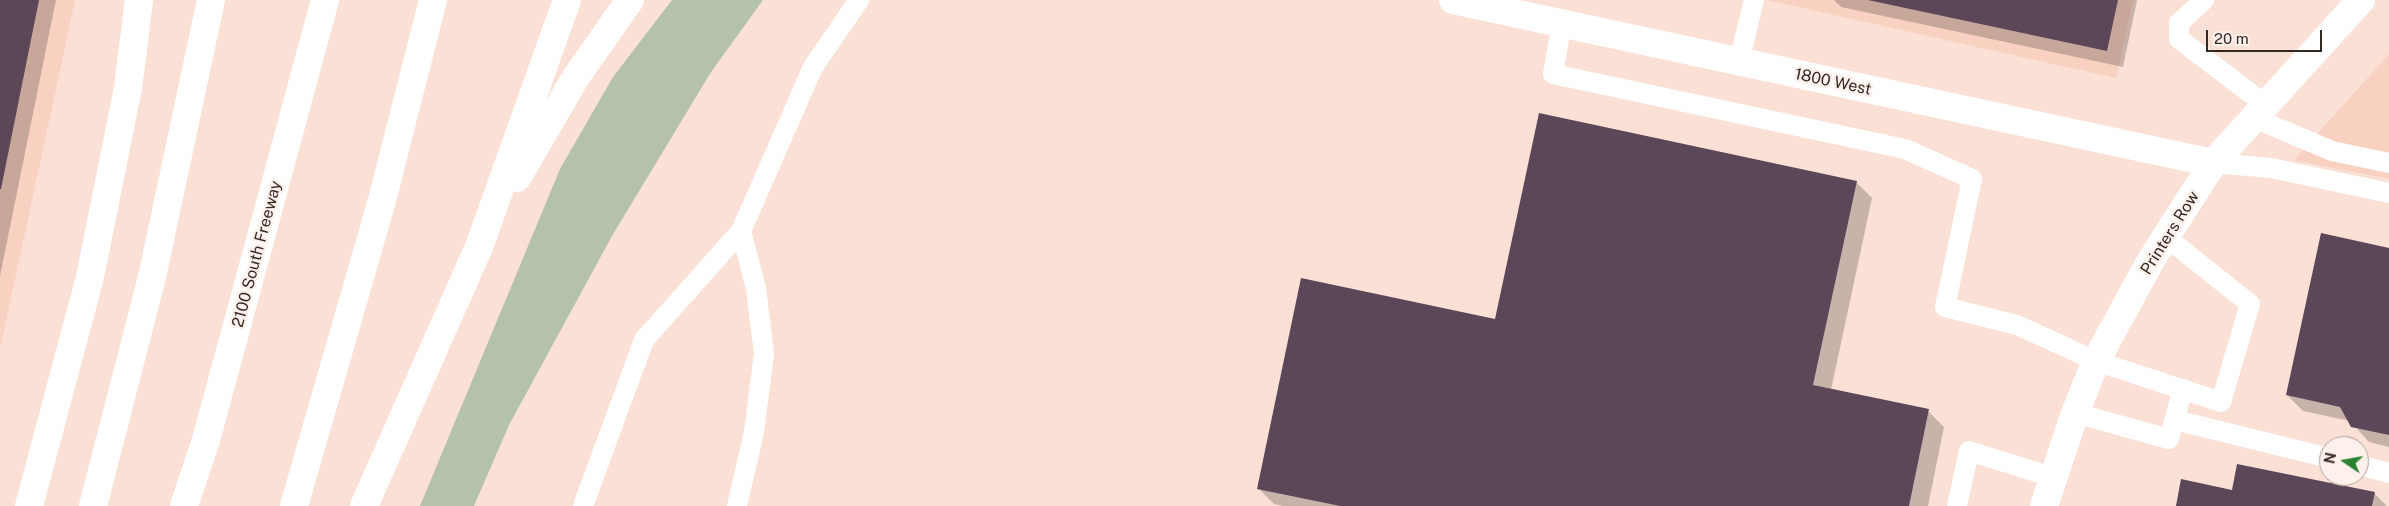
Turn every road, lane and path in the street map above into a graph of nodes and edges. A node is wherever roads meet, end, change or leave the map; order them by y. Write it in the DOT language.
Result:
graph roads {
  1 [pos="139,0"];
  2 [pos="211,0"];
  3 [pos="326,0"];
  4 [pos="433,0"];
  5 [pos="567,0"];
  6 [pos="630,0"];
  7 [pos="859,0"];
  8 [pos="1453,0"];
  9 [pos="1754,0"];
  10 [pos="2204,0"];
  11 [pos="2361,0"];
  12 [pos="1562,23"];
  13 [pos="1740,62"];
  14 [pos="2260,111"];
  15 [pos="2214,163"];
  16 [pos="2389,163"];
  17 [pos="2389,193"];
  18 [pos="741,231"];
  19 [pos="2166,237"];
  20 [pos="479,247"];
  21 [pos="2096,361"];
  22 [pos="2182,389"];
  23 [pos="2075,413"];
  24 [pos="2175,420"];
  25 [pos="2319,456"];
  26 [pos="2369,467"];
  27 [pos="2389,472"];
  28 [pos="2052,477"];
  29 [pos="29,506"];
  30 [pos="93,506"];
  31 [pos="184,506"];
  32 [pos="294,506"];
  33 [pos="364,506"];
  34 [pos="583,506"];
  35 [pos="737,506"];
  36 [pos="1957,506"];
  37 [pos="2044,506"];
  1 -- 29 [label="main road"];
  2 -- 30 [label="main road"];
  3 -- 31 [label="main road, 2100 South Freeway"];
  4 -- 32 [label="main road"];
  5 -- 20 [label="main road"];
  6 -- 20 [label="main road"];
  7 -- 18 [label="lane"];
  8 -- 12 [label="main road, 1800 West"];
  9 -- 13 [label="lane"];
  10 -- 14 [label="lane"];
  11 -- 14 [label="main road, Printers Row"];
  12 -- 13 [label="main road, 1800 West"];
  12 -- 21 [label="lane"];
  13 -- 15 [label="main road, 1800 West"];
  14 -- 15 [label="main road, Printers Row"];
  14 -- 16 [label="lane"];
  15 -- 17 [label="lane"];
  15 -- 19 [label="main road, Printers Row"];
  18 -- 34 [label="lane"];
  18 -- 35 [label="lane"];
  19 -- 21 [label="main road, Printers Row"];
  19 -- 22 [label="lane"];
  20 -- 33 [label="main road"];
  21 -- 22 [label="lane"];
  21 -- 23 [label="main road, Printers Row"];
  22 -- 24 [label="lane"];
  23 -- 24 [label="lane"];
  23 -- 28 [label="main road, Printers Row"];
  24 -- 25 [label="lane"];
  26 -- 27 [label="lane"];
  28 -- 36 [label="lane"];
  28 -- 37 [label="main road, Printers Row"];
}
